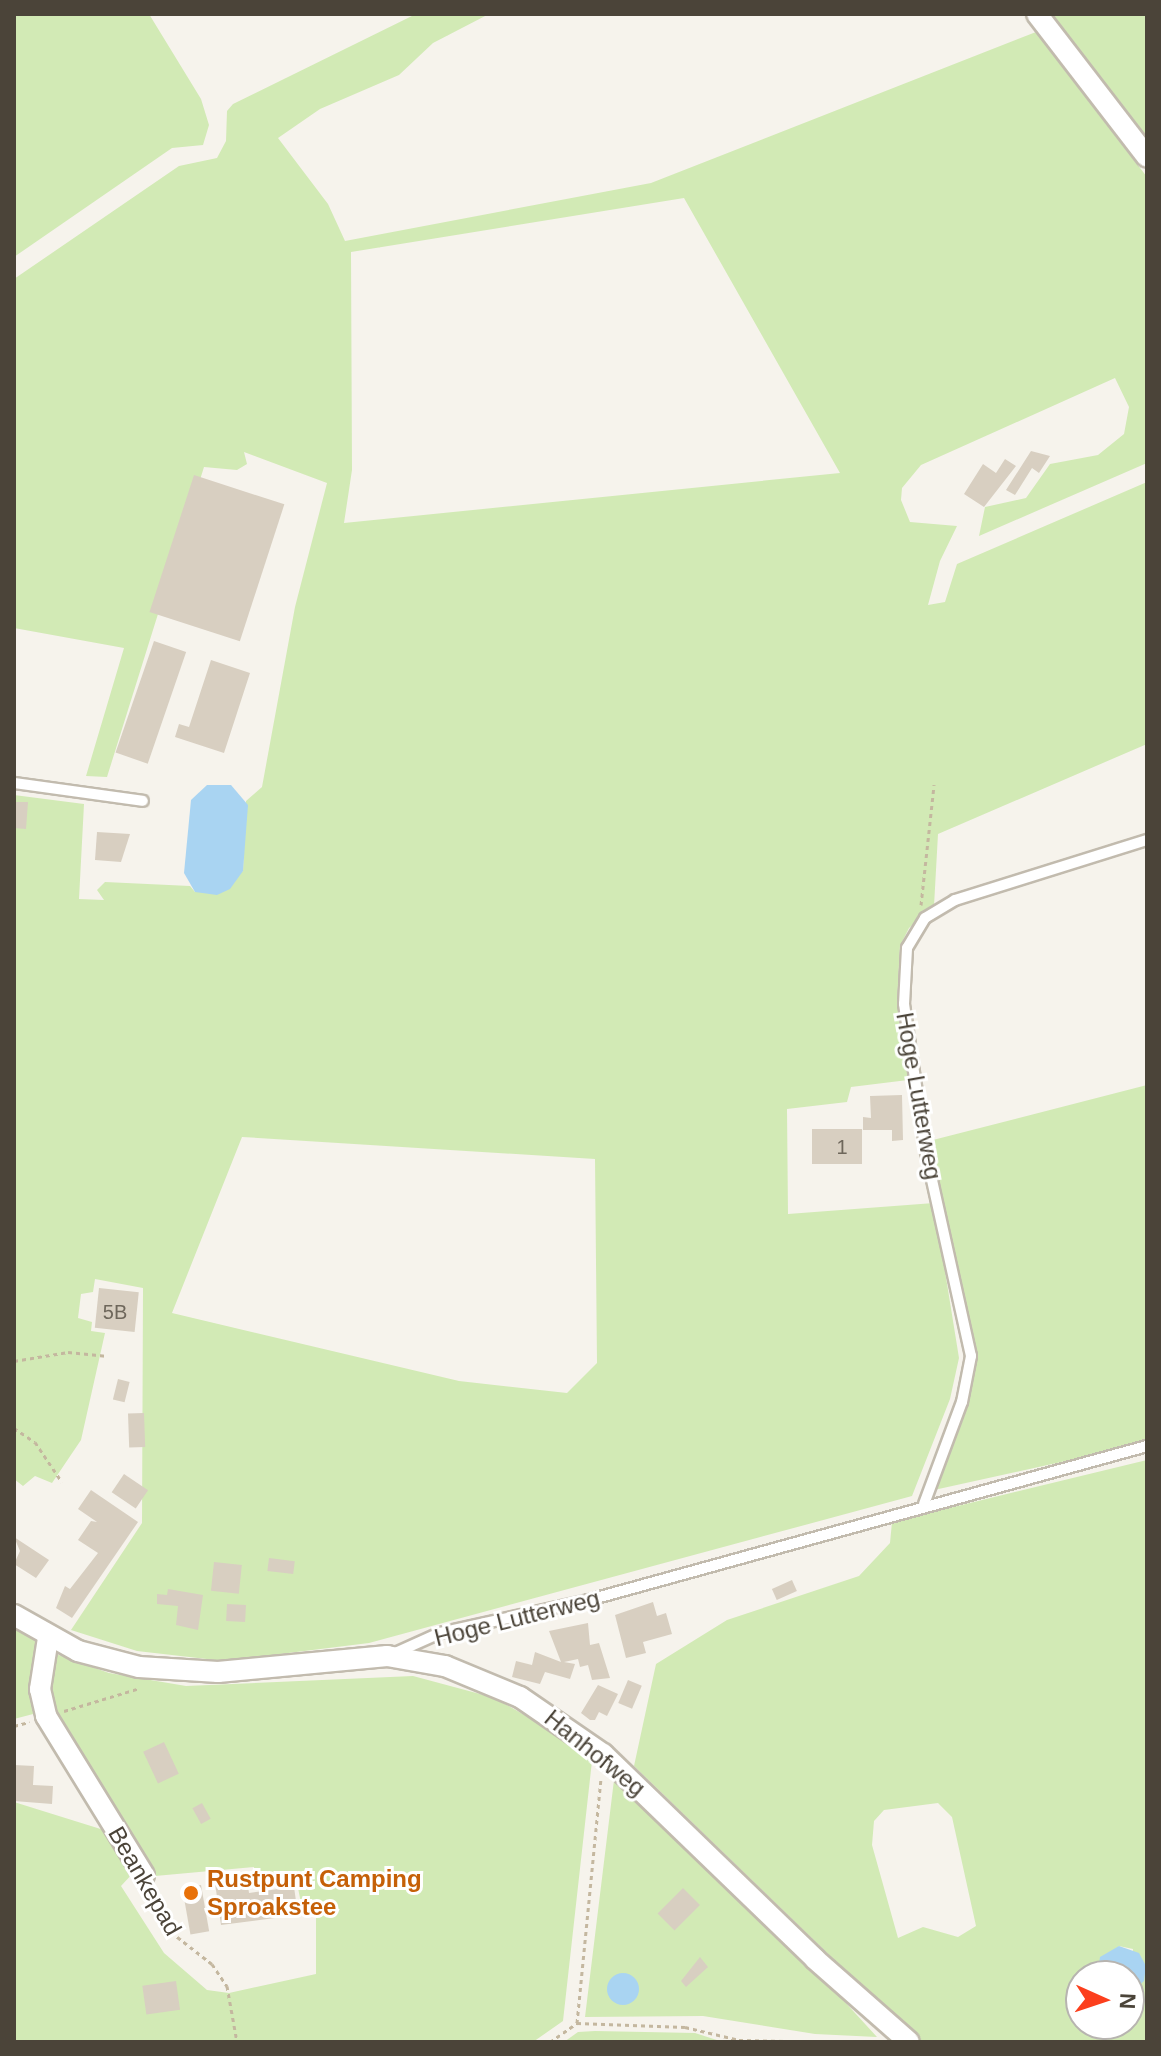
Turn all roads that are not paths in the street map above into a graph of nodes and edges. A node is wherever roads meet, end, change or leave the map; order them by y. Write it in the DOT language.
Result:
graph roads {
  1 [pos="1037,14"];
  2 [pos="1147,157"];
  3 [pos="14,783"];
  4 [pos="143,801"];
  5 [pos="1147,840"];
  6 [pos="1147,1446"];
  7 [pos="924,1504"];
  8 [pos="14,1615"];
  9 [pos="48,1638"];
  10 [pos="387,1656"];
  11 [pos="144,1875"];
  12 [pos="909,2042"];
  1 -- 2 [label="street"];
  3 -- 4 [label="lane"];
  5 -- 7 [label="lane, Hoge Lutterweg"];
  6 -- 7 [label="lane, Hoge Lutterweg"];
  7 -- 10 [label="lane, Hoge Lutterweg"];
  8 -- 9 [label="street, Hanhofweg"];
  9 -- 10 [label="street, Hanhofweg"];
  9 -- 11 [label="street, Beankepad"];
  10 -- 12 [label="street, Hanhofweg"];
}
